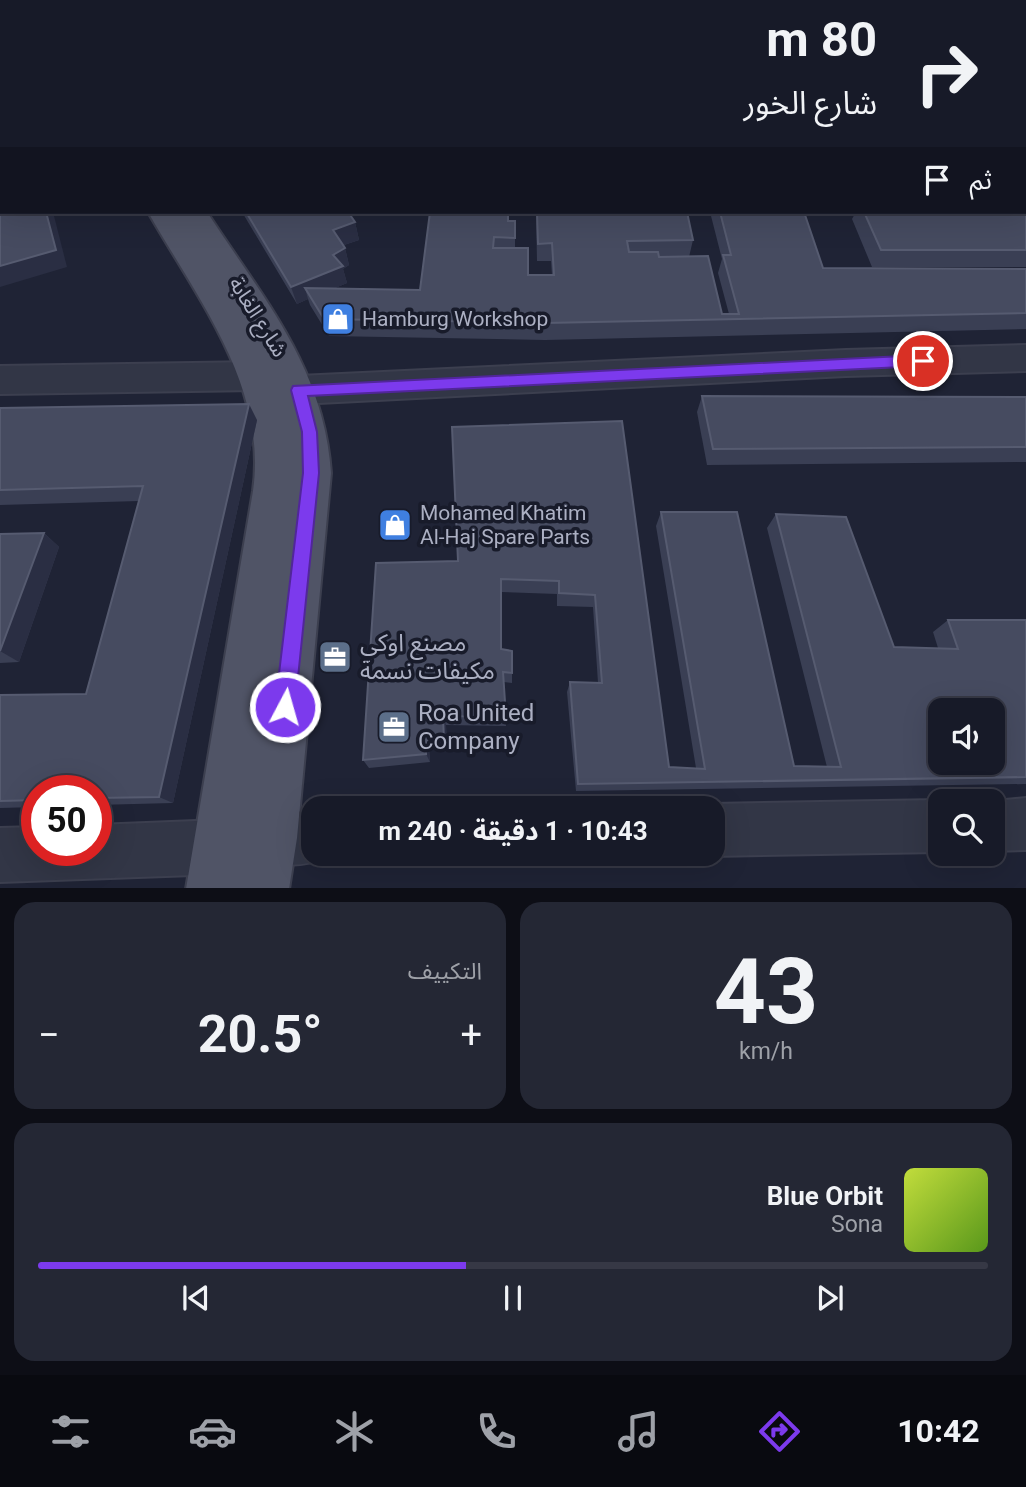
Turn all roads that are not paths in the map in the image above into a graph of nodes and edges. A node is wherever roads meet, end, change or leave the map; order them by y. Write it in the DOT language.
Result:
graph roads {
  1 [pos="164,214"];
  2 [pos="193,214"];
  3 [pos="1026,358"];
  4 [pos="256,376"];
  5 [pos="0,380"];
  6 [pos="299,390"];
  7 [pos="1026,824"];
  8 [pos="1005,825"];
  9 [pos="928,826"];
  10 [pos="725,830"];
  11 [pos="255,852"];
  12 [pos="0,855"];
  13 [pos="262,888"];
  1 -- 4 [label="main road, شارع الغابة"];
  2 -- 6 [label="main road, شارع الغابة"];
  3 -- 6 [label="street"];
  4 -- 5 [label="street"];
  4 -- 11 [label="main road, شارع الغابة"];
  6 -- 11 [label="main road, شارع الغابة"];
  7 -- 8 [label="street"];
  9 -- 10 [label="street"];
  11 -- 12 [label="street"];
  11 -- 13 [label="main road, شارع الغابة"];
}
